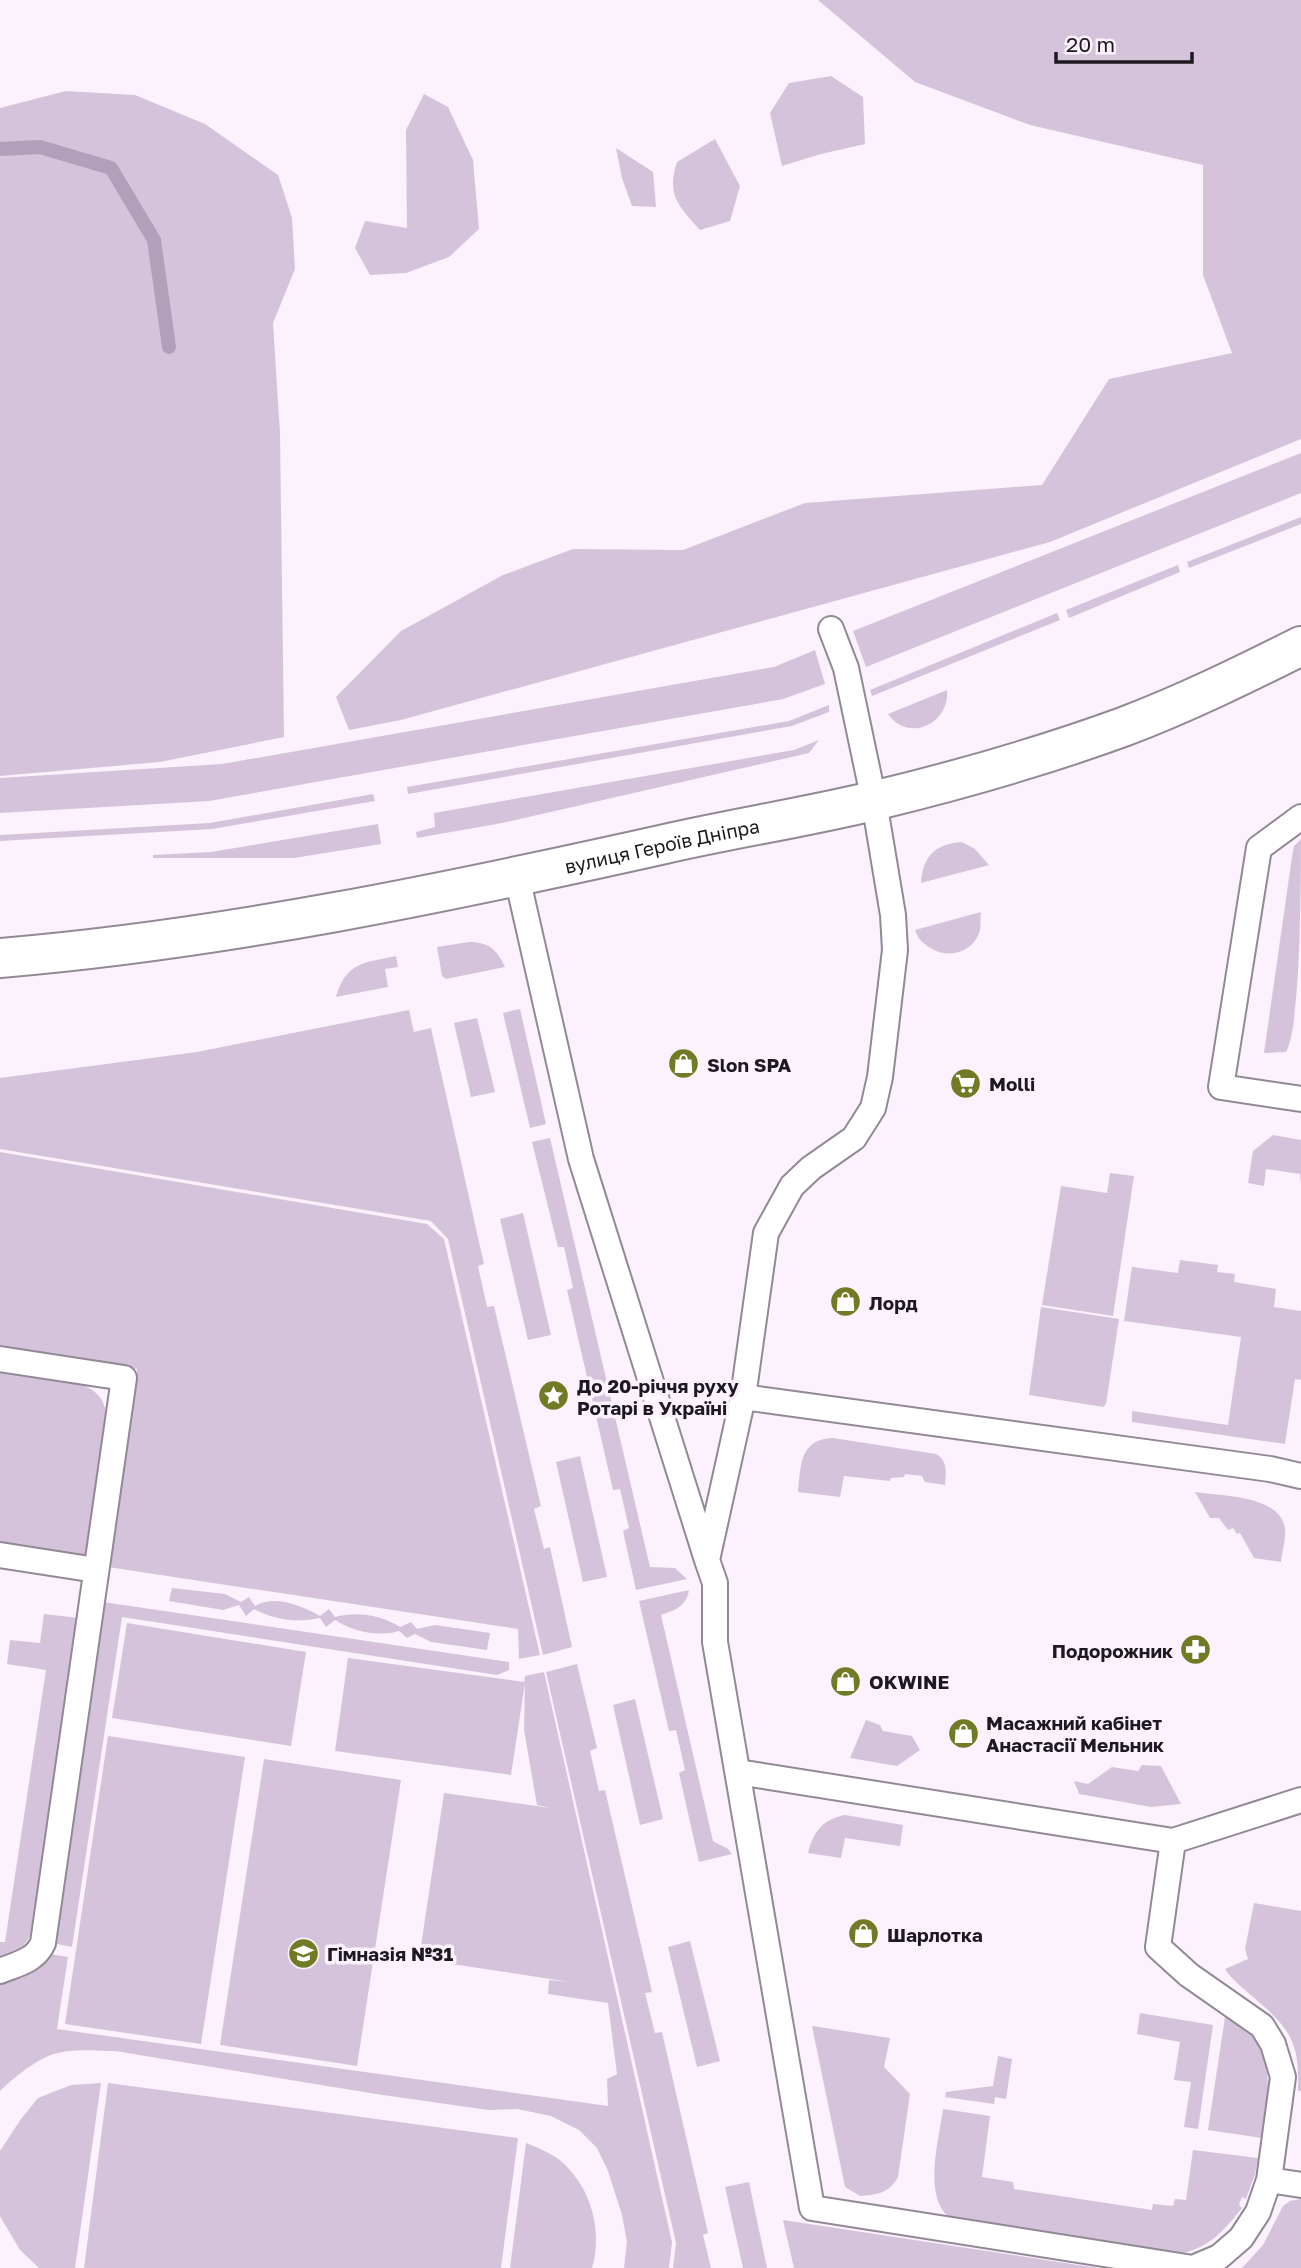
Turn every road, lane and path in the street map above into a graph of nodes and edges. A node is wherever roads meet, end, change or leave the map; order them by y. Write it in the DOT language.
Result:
graph roads {
  1 [pos="831,629"];
  2 [pos="1301,646"];
  3 [pos="874,801"];
  4 [pos="1301,817"];
  5 [pos="517,877"];
  6 [pos="0,958"];
  7 [pos="1301,1099"];
  8 [pos="0,1359"];
  9 [pos="743,1397"];
  10 [pos="1301,1476"];
  11 [pos="0,1555"];
  12 [pos="707,1560"];
  13 [pos="96,1570"];
  14 [pos="738,1772"];
  15 [pos="1301,1800"];
  16 [pos="1173,1841"];
  17 [pos="0,1971"];
  18 [pos="1269,2180"];
  19 [pos="1301,2185"];
  20 [pos="1212,2264"];
  1 -- 3 [label="lane"];
  2 -- 3 [label="main road, вулиця Героїв Дніпра"];
  3 -- 5 [label="main road, вулиця Героїв Дніпра"];
  3 -- 9 [label="lane"];
  4 -- 7 [label="lane"];
  5 -- 6 [label="main road, вулиця Героїв Дніпра"];
  5 -- 12 [label="lane"];
  8 -- 13 [label="lane"];
  9 -- 10 [label="lane"];
  9 -- 12 [label="lane"];
  11 -- 13 [label="lane"];
  12 -- 14 [label="lane"];
  13 -- 17 [label="lane"];
  14 -- 16 [label="lane"];
  14 -- 20 [label="lane"];
  15 -- 16 [label="lane"];
  16 -- 18 [label="lane"];
  18 -- 19 [label="lane"];
  18 -- 20 [label="lane"];
}
